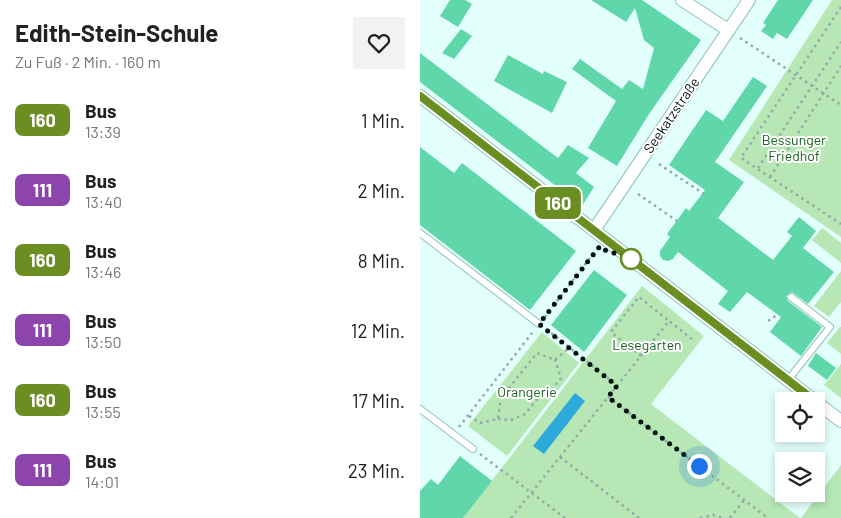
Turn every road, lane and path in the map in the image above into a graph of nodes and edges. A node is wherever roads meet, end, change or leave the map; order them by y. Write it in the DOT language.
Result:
graph roads {
  1 [pos="682,0"];
  2 [pos="749,0"];
  3 [pos="841,8"];
  4 [pos="732,33"];
  5 [pos="841,42"];
  6 [pos="841,66"];
  7 [pos="796,75"];
  8 [pos="812,86"];
  9 [pos="823,93"];
  10 [pos="420,96"];
  11 [pos="841,105"];
  12 [pos="659,164"];
  13 [pos="758,168"];
  14 [pos="770,177"];
  15 [pos="638,194"];
  16 [pos="704,194"];
  17 [pos="677,221"];
  18 [pos="841,224"];
  19 [pos="594,230"];
  20 [pos="420,233"];
  21 [pos="600,246"];
  22 [pos="791,297"];
  23 [pos="777,315"];
  24 [pos="669,321"];
  25 [pos="768,321"];
  26 [pos="539,324"];
  27 [pos="692,339"];
  28 [pos="569,348"];
  29 [pos="641,356"];
  30 [pos="555,360"];
  31 [pos="788,380"];
  32 [pos="617,386"];
  33 [pos="803,392"];
  34 [pos="608,397"];
  35 [pos="420,409"];
  36 [pos="825,409"];
  37 [pos="469,416"];
  38 [pos="498,419"];
  39 [pos="841,421"];
  40 [pos="453,434"];
  41 [pos="473,449"];
  42 [pos="560,458"];
  43 [pos="532,492"];
  44 [pos="744,500"];
  45 [pos="512,518"];
  46 [pos="565,518"];
  47 [pos="640,518"];
  48 [pos="700,518"];
  49 [pos="724,518"];
  50 [pos="730,518"];
  51 [pos="768,518"];
  1 -- 4 [label="street"];
  2 -- 4 [label="street, Seekatzstraße"];
  3 -- 7 [label="path"];
  4 -- 7 [label="path"];
  4 -- 19 [label="street, Seekatzstraße"];
  5 -- 8 [label="path"];
  6 -- 9 [label="path"];
  7 -- 8 [label="path"];
  7 -- 13 [label="path"];
  8 -- 9 [label="path"];
  8 -- 13 [label="path"];
  9 -- 11 [label="path"];
  9 -- 14 [label="path"];
  10 -- 19 [label="street"];
  12 -- 16 [label="path"];
  13 -- 14 [label="path"];
  14 -- 18 [label="path"];
  15 -- 17 [label="path"];
  19 -- 31 [label="street"];
  20 -- 26 [label="lane"];
  21 -- 26 [label="path"];
  22 -- 31 [label="lane"];
  23 -- 25 [label="path"];
  24 -- 27 [label="path"];
  24 -- 29 [label="path"];
  24 -- 29 [label="path"];
  26 -- 28 [label="path"];
  26 -- 37 [label="path"];
  28 -- 30 [label="path"];
  28 -- 32 [label="path"];
  29 -- 32 [label="path"];
  30 -- 38 [label="path"];
  30 -- 38 [label="path"];
  31 -- 33 [label="street"];
  32 -- 34 [label="path"];
  34 -- 42 [label="path"];
  34 -- 44 [label="path"];
  35 -- 40 [label="lane"];
  36 -- 39 [label="street"];
  37 -- 38 [label="path"];
  37 -- 40 [label="path"];
  40 -- 41 [label="lane"];
  41 -- 43 [label="path"];
  42 -- 43 [label="path"];
  42 -- 47 [label="path"];
  43 -- 45 [label="path"];
  43 -- 46 [label="path"];
  44 -- 50 [label="path"];
  44 -- 51 [label="path"];
  48 -- 49 [label="path"];
}
